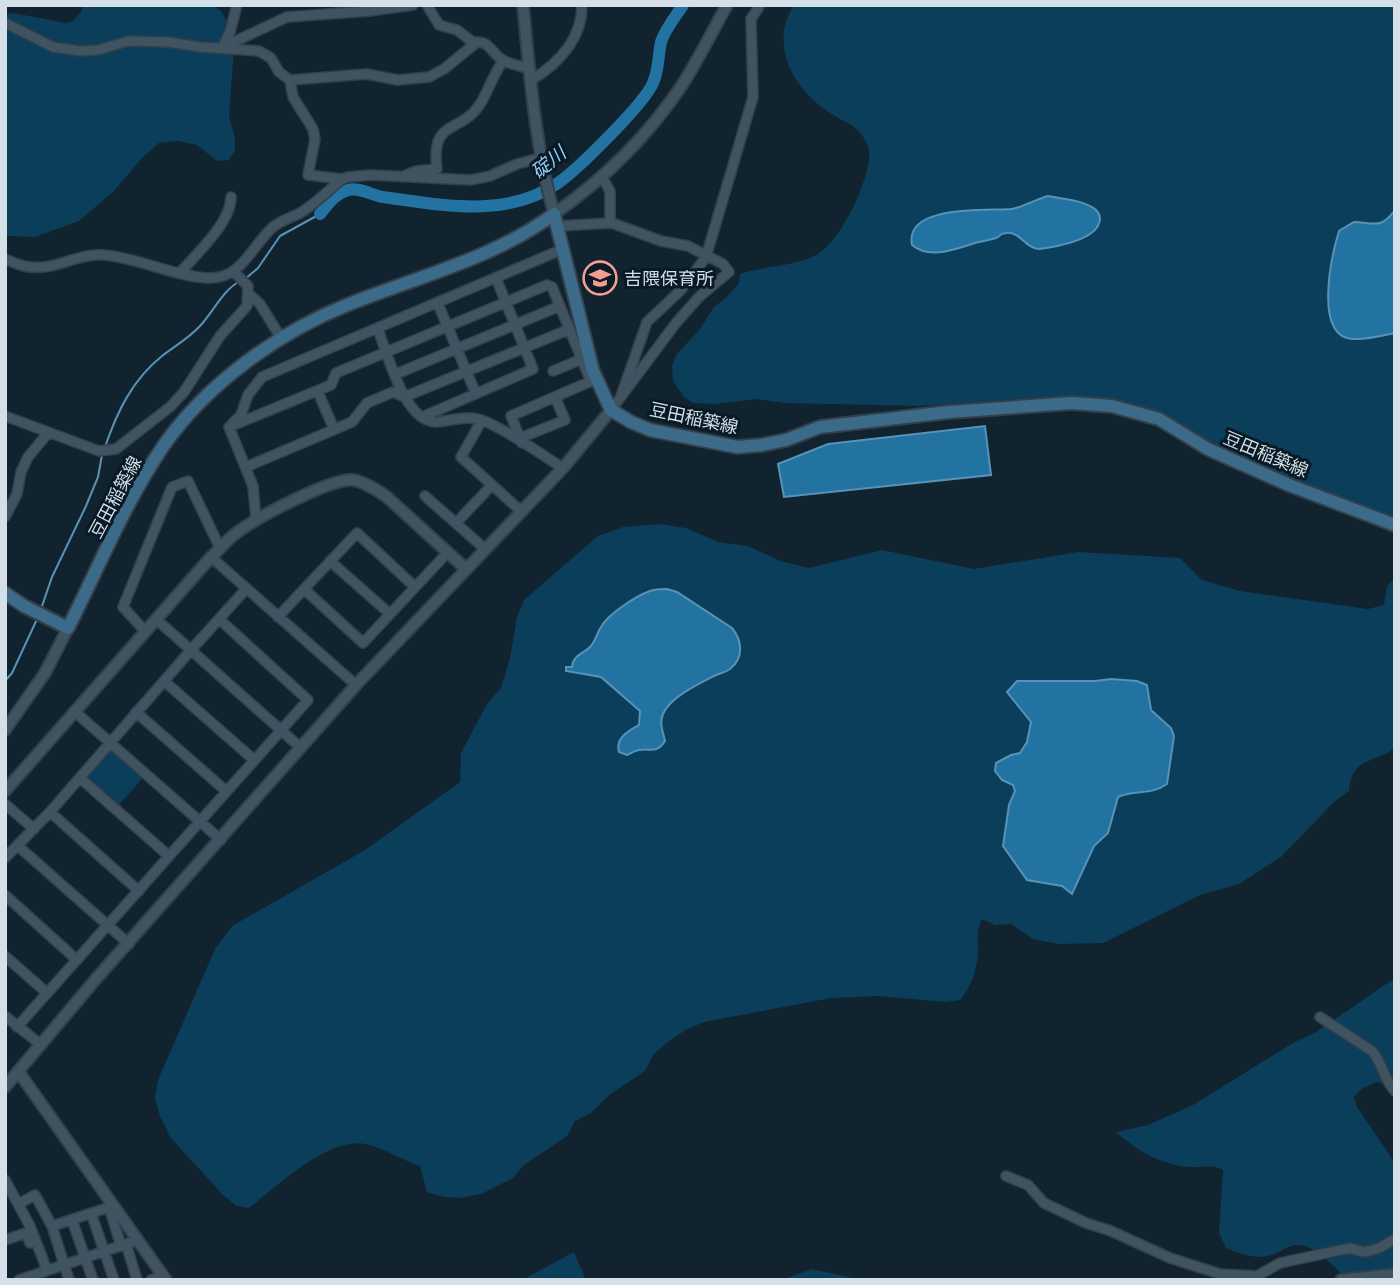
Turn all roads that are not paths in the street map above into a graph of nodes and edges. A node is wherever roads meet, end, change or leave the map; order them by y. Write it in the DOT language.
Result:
graph roads {
  1 [pos="237,5"];
  2 [pos="413,5"];
  3 [pos="427,5"];
  4 [pos="523,5"];
  5 [pos="582,5"];
  6 [pos="727,5"];
  7 [pos="760,5"];
  8 [pos="5,23"];
  9 [pos="474,43"];
  10 [pos="222,48"];
  11 [pos="503,61"];
  12 [pos="530,69"];
  13 [pos="290,80"];
  14 [pos="530,81"];
  15 [pos="540,158"];
  16 [pos="402,177"];
  17 [pos="602,177"];
  18 [pos="342,179"];
  19 [pos="231,197"];
  20 [pos="554,214"];
  21 [pos="610,223"];
  22 [pos="564,249"];
  23 [pos="706,257"];
  24 [pos="5,259"];
  25 [pos="234,272"];
  26 [pos="180,273"];
  27 [pos="496,278"];
  28 [pos="249,294"];
  29 [pos="506,303"];
  30 [pos="438,304"];
  31 [pos="560,306"];
  32 [pos="515,325"];
  33 [pos="447,327"];
  34 [pos="570,329"];
  35 [pos="378,330"];
  36 [pos="281,338"];
  37 [pos="524,348"];
  38 [pos="457,349"];
  39 [pos="387,352"];
  40 [pos="582,359"];
  41 [pos="553,371"];
  42 [pos="466,372"];
  43 [pos="396,374"];
  44 [pos="593,379"];
  45 [pos="318,392"];
  46 [pos="476,394"];
  47 [pos="621,396"];
  48 [pos="404,397"];
  49 [pos="555,397"];
  50 [pos="611,410"];
  51 [pos="5,416"];
  52 [pos="422,417"];
  53 [pos="482,420"];
  54 [pos="229,427"];
  55 [pos="334,429"];
  56 [pos="48,433"];
  57 [pos="521,441"];
  58 [pos="246,467"];
  59 [pos="564,468"];
  60 [pos="491,486"];
  61 [pos="425,496"];
  62 [pos="522,512"];
  63 [pos="5,517"];
  64 [pos="257,519"];
  65 [pos="456,523"];
  66 [pos="1395,525"];
  67 [pos="220,548"];
  68 [pos="485,550"];
  69 [pos="447,552"];
  70 [pos="211,557"];
  71 [pos="330,561"];
  72 [pos="466,569"];
  73 [pos="415,587"];
  74 [pos="246,589"];
  75 [pos="304,589"];
  76 [pos="5,593"];
  77 [pos="390,614"];
  78 [pos="278,617"];
  79 [pos="156,619"];
  80 [pos="219,620"];
  81 [pos="68,628"];
  82 [pos="145,631"];
  83 [pos="191,650"];
  84 [pos="164,681"];
  85 [pos="356,685"];
  86 [pos="74,711"];
  87 [pos="136,712"];
  88 [pos="5,730"];
  89 [pos="281,730"];
  90 [pos="110,743"];
  91 [pos="302,748"];
  92 [pos="253,759"];
  93 [pos="80,778"];
  94 [pos="5,791"];
  95 [pos="226,791"];
  96 [pos="5,804"];
  97 [pos="50,812"];
  98 [pos="199,822"];
  99 [pos="34,829"];
  100 [pos="221,840"];
  101 [pos="19,846"];
  102 [pos="169,856"];
  103 [pos="5,858"];
  104 [pos="139,891"];
  105 [pos="5,895"];
  106 [pos="108,925"];
  107 [pos="129,944"];
  108 [pos="5,956"];
  109 [pos="77,960"];
  110 [pos="47,993"];
  111 [pos="5,1016"];
  112 [pos="1320,1017"];
  113 [pos="17,1027"];
  114 [pos="40,1044"];
  115 [pos="18,1071"];
  116 [pos="7,1083"];
  117 [pos="1395,1091"];
  118 [pos="1006,1176"];
  119 [pos="5,1180"];
  120 [pos="18,1204"];
  121 [pos="111,1206"];
  122 [pos="91,1213"];
  123 [pos="72,1220"];
  124 [pos="52,1226"];
  125 [pos="1395,1239"];
  126 [pos="5,1240"];
  127 [pos="138,1240"];
  128 [pos="124,1245"];
  129 [pos="103,1252"];
  130 [pos="84,1258"];
  131 [pos="65,1264"];
  132 [pos="44,1274"];
  133 [pos="1395,1274"];
  134 [pos="1221,1277"];
  135 [pos="165,1278"];
  136 [pos="19,1280"];
  137 [pos="69,1280"];
  138 [pos="93,1280"];
  139 [pos="114,1280"];
  140 [pos="137,1280"];
  141 [pos="151,1280"];
  142 [pos="1341,1280"];
  1 -- 10 [label="street"];
  2 -- 10 [label="street"];
  3 -- 9 [label="street"];
  4 -- 12 [label="street"];
  5 -- 14 [label="street"];
  6 -- 17 [label="street"];
  7 -- 23 [label="street"];
  8 -- 10 [label="street"];
  9 -- 11 [label="street"];
  9 -- 13 [label="street"];
  10 -- 13 [label="street"];
  11 -- 12 [label="street"];
  11 -- 16 [label="street"];
  12 -- 14 [label="street"];
  13 -- 18 [label="street"];
  14 -- 15 [label="street"];
  15 -- 16 [label="street"];
  15 -- 20 [label="street"];
  16 -- 18 [label="street"];
  17 -- 20 [label="street"];
  17 -- 21 [label="street"];
  18 -- 25 [label="street"];
  19 -- 26 [label="street"];
  20 -- 21 [label="street"];
  20 -- 22 [label="main road"];
  20 -- 36 [label="main road, 豆田稲築線"];
  21 -- 23 [label="street"];
  22 -- 27 [label="street"];
  22 -- 44 [label="main road"];
  23 -- 47 [label="street"];
  23 -- 47 [label="street"];
  24 -- 26 [label="street"];
  25 -- 26 [label="street"];
  25 -- 28 [label="street"];
  27 -- 29 [label="street"];
  27 -- 30 [label="street"];
  28 -- 36 [label="street"];
  28 -- 56 [label="street"];
  29 -- 31 [label="street"];
  29 -- 32 [label="street"];
  29 -- 33 [label="street"];
  30 -- 33 [label="street"];
  30 -- 35 [label="street"];
  31 -- 32 [label="street"];
  31 -- 34 [label="street"];
  32 -- 37 [label="street"];
  32 -- 38 [label="street"];
  33 -- 38 [label="street"];
  33 -- 39 [label="street"];
  34 -- 37 [label="street"];
  34 -- 40 [label="street"];
  35 -- 39 [label="street"];
  35 -- 54 [label="street"];
  36 -- 81 [label="main road, 豆田稲築線"];
  37 -- 42 [label="street"];
  37 -- 46 [label="street"];
  38 -- 42 [label="street"];
  38 -- 43 [label="street"];
  39 -- 43 [label="street"];
  39 -- 45 [label="street"];
  40 -- 41 [label="street"];
  40 -- 44 [label="street"];
  42 -- 46 [label="street"];
  42 -- 48 [label="street"];
  43 -- 48 [label="street"];
  44 -- 49 [label="street"];
  44 -- 50 [label="main road"];
  45 -- 54 [label="street"];
  45 -- 55 [label="street"];
  46 -- 52 [label="street"];
  47 -- 50 [label="street"];
  48 -- 52 [label="street"];
  48 -- 55 [label="street"];
  49 -- 57 [label="street"];
  49 -- 57 [label="street"];
  50 -- 59 [label="street"];
  50 -- 66 [label="main road, 豆田稲築線"];
  51 -- 56 [label="street"];
  52 -- 53 [label="street"];
  53 -- 57 [label="street"];
  53 -- 60 [label="street"];
  54 -- 58 [label="street"];
  55 -- 58 [label="street"];
  56 -- 63 [label="street"];
  57 -- 59 [label="street"];
  58 -- 64 [label="street"];
  59 -- 62 [label="street"];
  60 -- 62 [label="street"];
  60 -- 65 [label="street"];
  61 -- 65 [label="street"];
  62 -- 68 [label="street"];
  64 -- 67 [label="street"];
  64 -- 69 [label="street"];
  65 -- 68 [label="street"];
  67 -- 70 [label="street"];
  67 -- 82 [label="street"];
  68 -- 72 [label="street"];
  69 -- 72 [label="street"];
  69 -- 73 [label="street"];
  70 -- 74 [label="street"];
  70 -- 79 [label="street"];
  71 -- 73 [label="street"];
  71 -- 75 [label="street"];
  71 -- 77 [label="street"];
  72 -- 85 [label="street"];
  73 -- 77 [label="street"];
  74 -- 78 [label="street"];
  74 -- 80 [label="street"];
  75 -- 77 [label="street"];
  75 -- 78 [label="street"];
  76 -- 81 [label="main road"];
  78 -- 85 [label="street"];
  79 -- 82 [label="street"];
  79 -- 83 [label="street"];
  80 -- 83 [label="street"];
  80 -- 89 [label="street"];
  81 -- 88 [label="street"];
  82 -- 86 [label="street"];
  83 -- 84 [label="street"];
  83 -- 89 [label="street"];
  84 -- 87 [label="street"];
  84 -- 92 [label="street"];
  85 -- 91 [label="street"];
  86 -- 90 [label="street"];
  86 -- 94 [label="street"];
  87 -- 90 [label="street"];
  87 -- 95 [label="street"];
  89 -- 91 [label="street"];
  89 -- 92 [label="street"];
  90 -- 93 [label="street"];
  90 -- 98 [label="street"];
  91 -- 100 [label="street"];
  92 -- 95 [label="street"];
  93 -- 97 [label="street"];
  93 -- 102 [label="street"];
  95 -- 98 [label="street"];
  96 -- 99 [label="street"];
  97 -- 99 [label="street"];
  97 -- 104 [label="street"];
  98 -- 100 [label="street"];
  98 -- 102 [label="street"];
  99 -- 101 [label="street"];
  100 -- 107 [label="street"];
  101 -- 103 [label="street"];
  101 -- 106 [label="street"];
  102 -- 104 [label="street"];
  104 -- 106 [label="street"];
  105 -- 109 [label="street"];
  106 -- 107 [label="street"];
  106 -- 109 [label="street"];
  107 -- 114 [label="street"];
  108 -- 110 [label="street"];
  109 -- 110 [label="street"];
  110 -- 113 [label="street"];
  111 -- 113 [label="street"];
  112 -- 117 [label="street"];
  113 -- 114 [label="street"];
  114 -- 115 [label="street"];
  115 -- 116 [label="street"];
  115 -- 121 [label="street"];
  118 -- 134 [label="street"];
  119 -- 120 [label="street"];
  120 -- 124 [label="street"];
  120 -- 132 [label="street"];
  121 -- 122 [label="street"];
  121 -- 127 [label="street"];
  121 -- 128 [label="street"];
  122 -- 123 [label="street"];
  122 -- 129 [label="street"];
  123 -- 124 [label="street"];
  123 -- 130 [label="street"];
  124 -- 131 [label="street"];
  125 -- 134 [label="street"];
  126 -- 132 [label="street"];
  127 -- 128 [label="street"];
  127 -- 135 [label="street"];
  128 -- 129 [label="street"];
  128 -- 140 [label="street"];
  129 -- 130 [label="street"];
  129 -- 139 [label="street"];
  130 -- 131 [label="street"];
  130 -- 138 [label="street"];
  131 -- 132 [label="street"];
  131 -- 137 [label="street"];
  132 -- 136 [label="street"];
  133 -- 142 [label="street"];
  135 -- 141 [label="street"];
}
